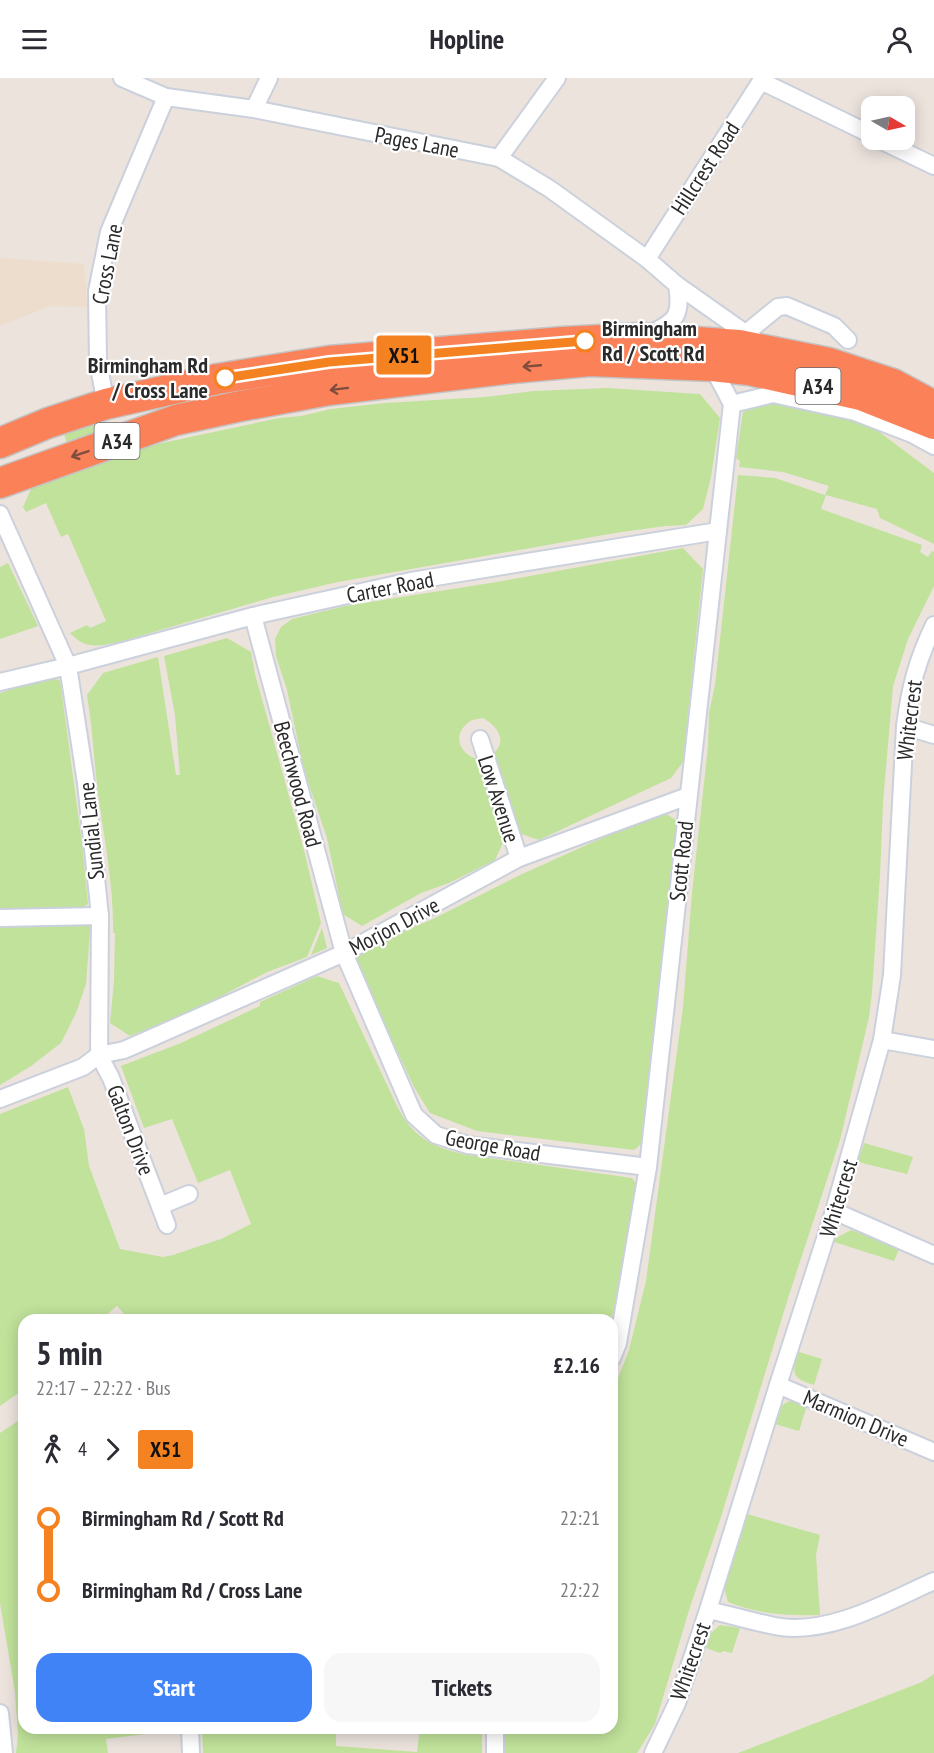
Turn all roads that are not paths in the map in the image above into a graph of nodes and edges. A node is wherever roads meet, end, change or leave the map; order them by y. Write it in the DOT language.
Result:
graph roads {
  1 [pos="122,78"];
  2 [pos="269,78"];
  3 [pos="557,78"];
  4 [pos="762,79"];
  5 [pos="166,97"];
  6 [pos="254,109"];
  7 [pos="861,129"];
  8 [pos="901,150"];
  9 [pos="499,158"];
  10 [pos="934,166"];
  11 [pos="647,259"];
  12 [pos="677,285"];
  13 [pos="640,338"];
  14 [pos="848,340"];
  15 [pos="755,341"];
  16 [pos="712,366"];
  17 [pos="106,404"];
  18 [pos="732,404"];
  19 [pos="236,407"];
  20 [pos="931,414"];
  21 [pos="0,443"];
  22 [pos="934,446"];
  23 [pos="0,483"];
  24 [pos="0,514"];
  25 [pos="718,531"];
  26 [pos="253,616"];
  27 [pos="934,625"];
  28 [pos="68,666"];
  29 [pos="0,682"];
  30 [pos="905,726"];
  31 [pos="934,735"];
  32 [pos="480,739"];
  33 [pos="688,796"];
  34 [pos="519,858"];
  35 [pos="100,916"];
  36 [pos="0,918"];
  37 [pos="344,953"];
  38 [pos="882,1040"];
  39 [pos="934,1049"];
  40 [pos="99,1055"];
  41 [pos="0,1099"];
  42 [pos="648,1167"];
  43 [pos="189,1194"];
  44 [pos="160,1206"];
  45 [pos="834,1211"];
  46 [pos="167,1225"];
  47 [pos="934,1255"];
  48 [pos="618,1343"];
  49 [pos="777,1385"];
  50 [pos="934,1452"];
  51 [pos="934,1581"];
  52 [pos="708,1610"];
  53 [pos="0,1713"];
  54 [pos="190,1734"];
  55 [pos="495,1734"];
  56 [pos="4,1753"];
  57 [pos="191,1753"];
  58 [pos="495,1753"];
  59 [pos="653,1753"];
  1 -- 5 [label="street, Pages Lane"];
  2 -- 6 [label="street"];
  3 -- 9 [label="street"];
  4 -- 7 [label="street"];
  4 -- 11 [label="street, Hillcrest Road"];
  5 -- 6 [label="street, Pages Lane"];
  5 -- 17 [label="street, Cross Lane"];
  6 -- 9 [label="street, Pages Lane"];
  8 -- 10 [label="street"];
  9 -- 11 [label="street, Pages Lane"];
  11 -- 12 [label="street, Pages Lane"];
  12 -- 13 [label="street"];
  12 -- 15 [label="street, Pages Lane"];
  13 -- 15 [label="highway, A34"];
  13 -- 17 [label="highway, A34"];
  14 -- 15 [label="street"];
  15 -- 20 [label="highway, A34"];
  16 -- 18 [label="street"];
  16 -- 19 [label="highway, A34, one-way"];
  16 -- 20 [label="highway, A34"];
  17 -- 19 [label="highway"];
  17 -- 21 [label="highway, A34"];
  18 -- 22 [label="street"];
  18 -- 25 [label="street, Scott Road"];
  19 -- 23 [label="highway, A34, one-way"];
  24 -- 28 [label="street, Sundial Lane"];
  25 -- 26 [label="street, Carter Road"];
  25 -- 33 [label="street, Scott Road"];
  26 -- 28 [label="street, Carter Road"];
  26 -- 37 [label="street, Beechwood Road"];
  27 -- 30 [label="street, Whitecrest"];
  28 -- 29 [label="street, Carter Road"];
  28 -- 35 [label="street, Sundial Lane"];
  30 -- 31 [label="street"];
  30 -- 38 [label="street, Whitecrest"];
  32 -- 34 [label="street, Low Avenue"];
  33 -- 34 [label="street, Morjon Drive"];
  33 -- 42 [label="street, Scott Road"];
  34 -- 37 [label="street, Morjon Drive"];
  35 -- 36 [label="street"];
  35 -- 40 [label="street, Sundial Lane"];
  37 -- 40 [label="street, Morjon Drive"];
  37 -- 42 [label="street, George Road"];
  38 -- 39 [label="street"];
  38 -- 45 [label="street, Whitecrest"];
  40 -- 41 [label="street"];
  40 -- 44 [label="street, Galton Drive"];
  42 -- 48 [label="street, Scott Road"];
  43 -- 44 [label="street, Galton Drive"];
  44 -- 46 [label="street, Galton Drive"];
  45 -- 47 [label="street"];
  45 -- 49 [label="street, Whitecrest"];
  49 -- 50 [label="street, Marmion Drive"];
  49 -- 52 [label="street, Whitecrest"];
  51 -- 52 [label="street"];
  52 -- 59 [label="street, Whitecrest"];
  53 -- 56 [label="street"];
  54 -- 57 [label="street"];
  55 -- 58 [label="street"];
}
